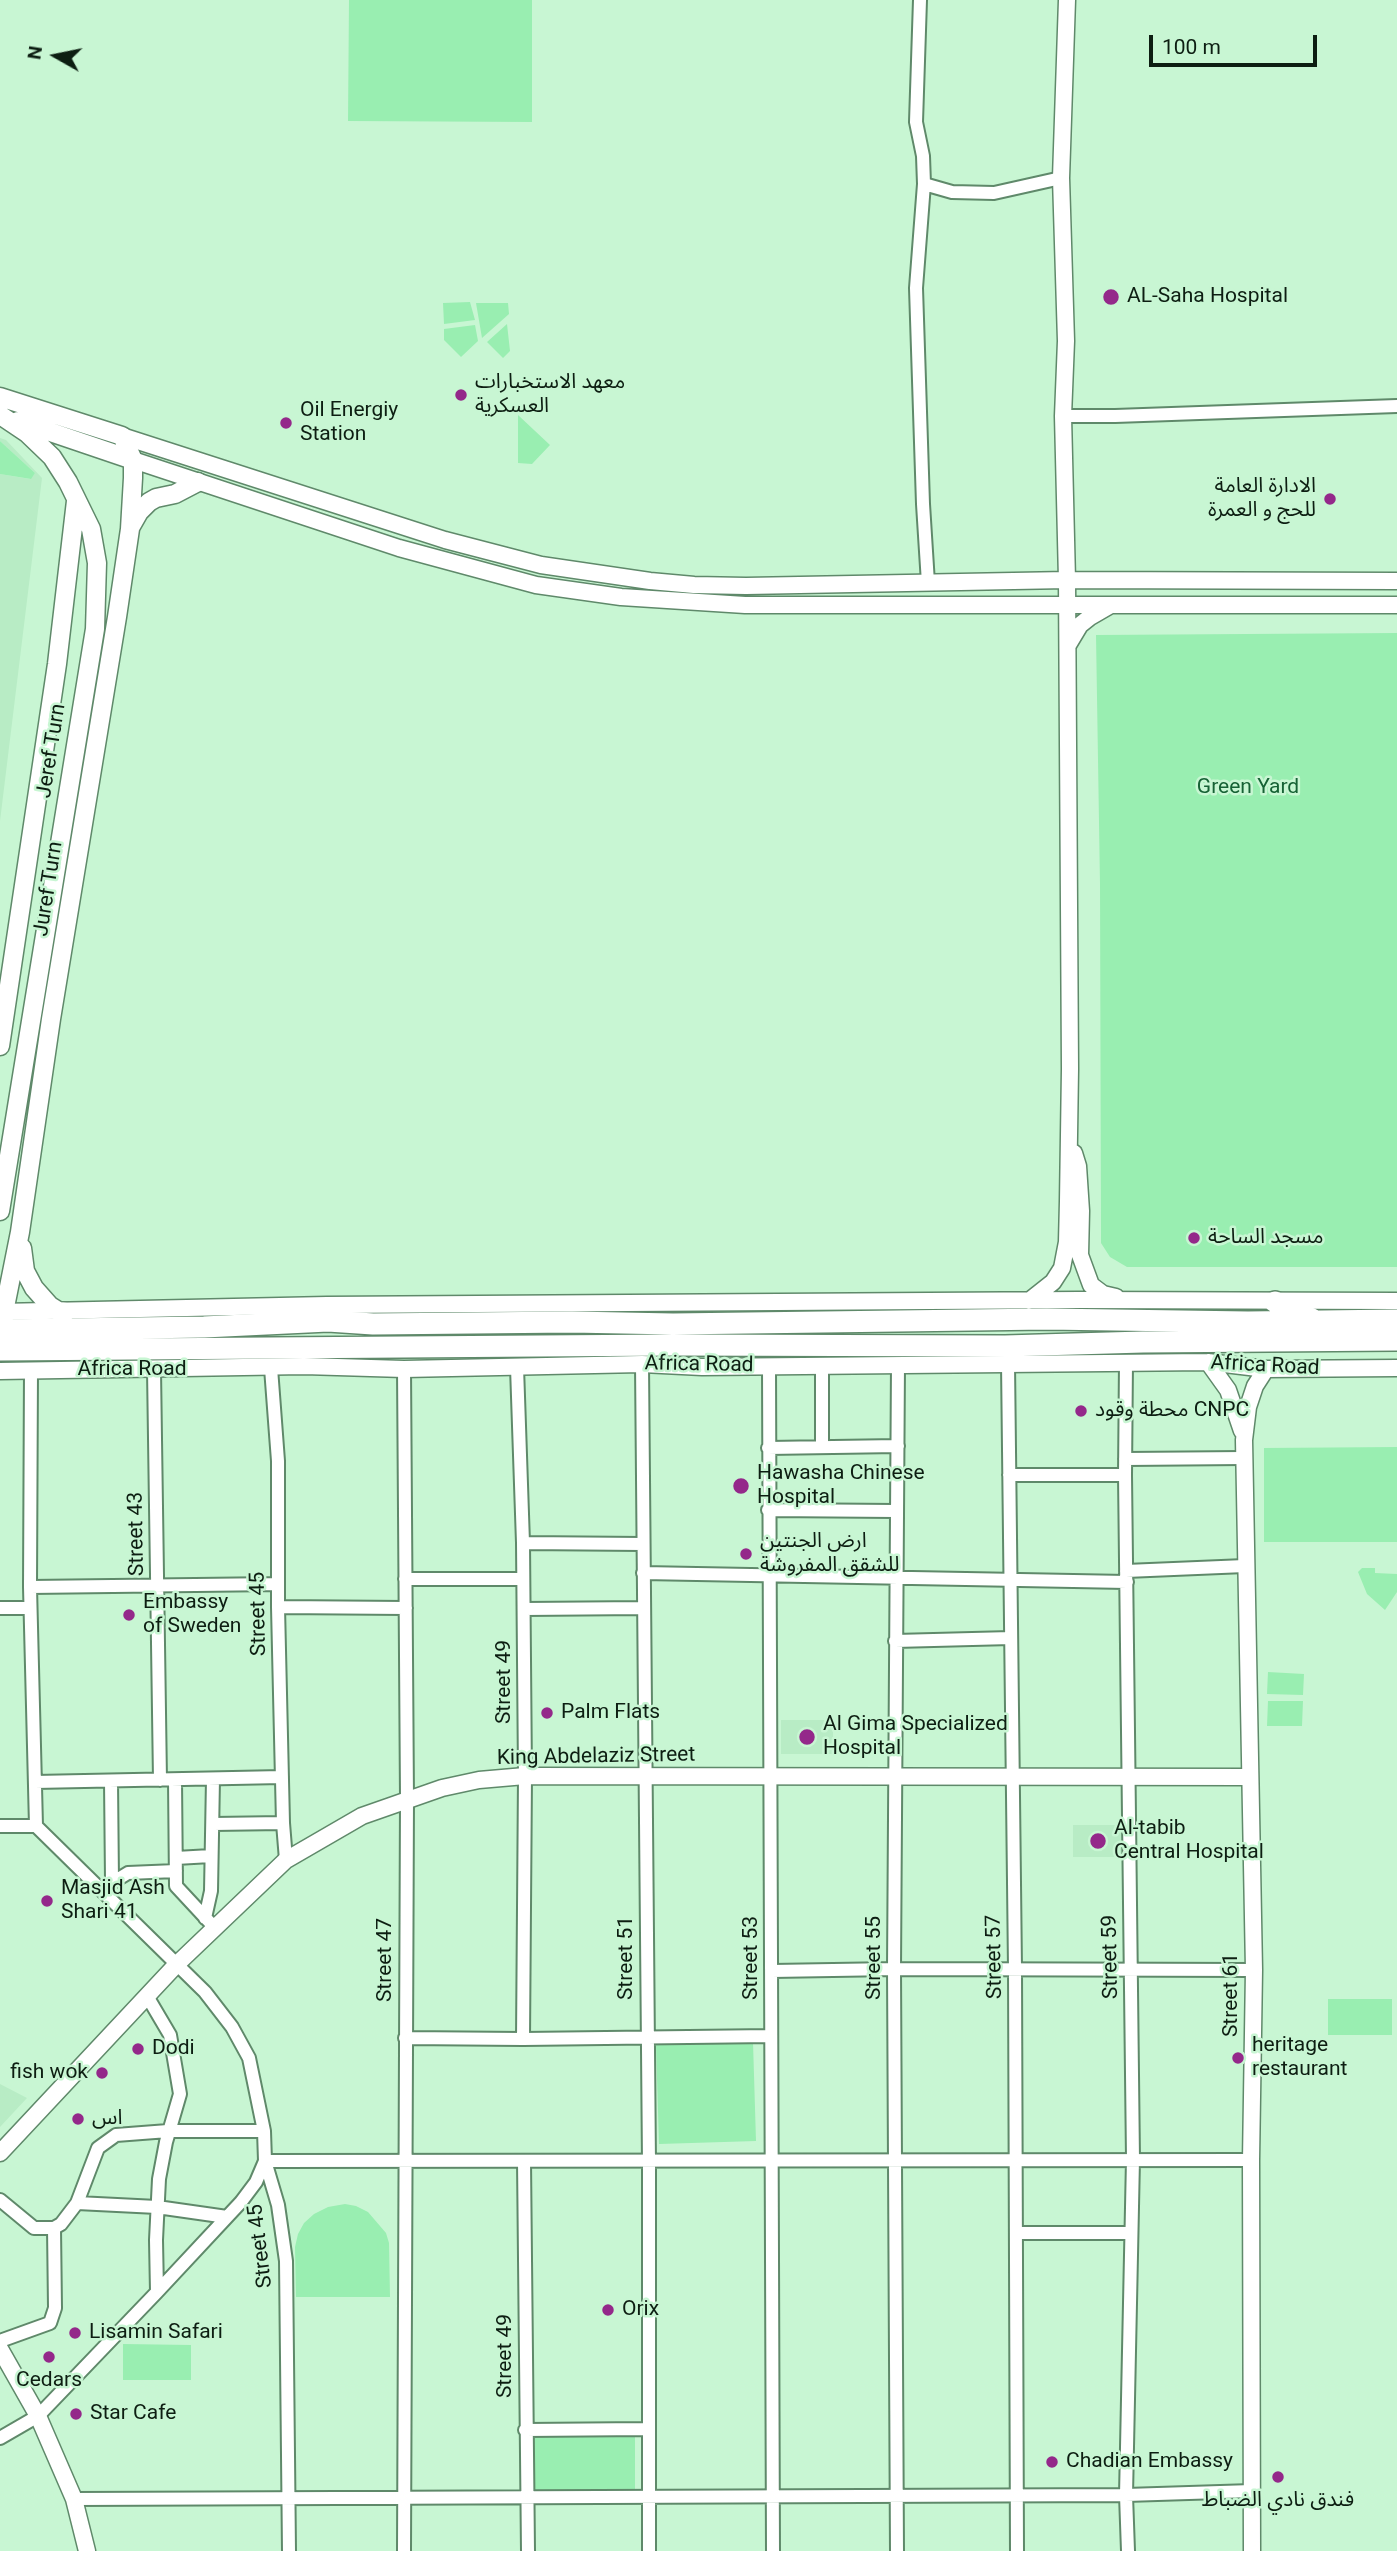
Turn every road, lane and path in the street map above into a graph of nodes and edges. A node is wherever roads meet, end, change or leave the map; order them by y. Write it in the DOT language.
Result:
graph roads {
  1 [pos="920,0"];
  2 [pos="1067,0"];
  3 [pos="1061,178"];
  4 [pos="924,184"];
  5 [pos="0,397"];
  6 [pos="1397,406"];
  7 [pos="1,415"];
  8 [pos="1063,416"];
  9 [pos="122,436"];
  10 [pos="132,460"];
  11 [pos="198,482"];
  12 [pos="76,502"];
  13 [pos="130,529"];
  14 [pos="541,565"];
  15 [pos="1067,580"];
  16 [pos="1397,581"];
  17 [pos="928,583"];
  18 [pos="536,585"];
  19 [pos="746,586"];
  20 [pos="1067,604"];
  21 [pos="1113,604"];
  22 [pos="745,605"];
  23 [pos="1397,605"];
  24 [pos="1067,648"];
  25 [pos="0,1046"];
  26 [pos="1070,1138"];
  27 [pos="0,1211"];
  28 [pos="20,1232"];
  29 [pos="1029,1301"];
  30 [pos="1130,1301"];
  31 [pos="1397,1301"];
  32 [pos="1276,1302"];
  33 [pos="794,1304"];
  34 [pos="301,1305"];
  35 [pos="66,1312"];
  36 [pos="1397,1320"];
  37 [pos="328,1321"];
  38 [pos="572,1322"];
  39 [pos="1317,1322"];
  40 [pos="783,1323"];
  41 [pos="1,1336"];
  42 [pos="1397,1340"];
  43 [pos="574,1346"];
  44 [pos="325,1347"];
  45 [pos="1208,1362"];
  46 [pos="1008,1363"];
  47 [pos="1126,1363"];
  48 [pos="642,1364"];
  49 [pos="898,1364"];
  50 [pos="822,1365"];
  51 [pos="769,1366"];
  52 [pos="304,1367"];
  53 [pos="517,1367"];
  54 [pos="271,1368"];
  55 [pos="1397,1368"];
  56 [pos="404,1369"];
  57 [pos="1266,1369"];
  58 [pos="31,1370"];
  59 [pos="154,1370"];
  60 [pos="1244,1440"];
  61 [pos="898,1446"];
  62 [pos="822,1447"];
  63 [pos="768,1448"];
  64 [pos="1244,1458"];
  65 [pos="1125,1459"];
  66 [pos="1009,1475"];
  67 [pos="1125,1475"];
  68 [pos="768,1510"];
  69 [pos="896,1511"];
  70 [pos="523,1543"];
  71 [pos="643,1544"];
  72 [pos="1245,1566"];
  73 [pos="643,1573"];
  74 [pos="1126,1576"];
  75 [pos="768,1577"];
  76 [pos="895,1578"];
  77 [pos="405,1579"];
  78 [pos="522,1579"];
  79 [pos="1010,1580"];
  80 [pos="157,1584"];
  81 [pos="278,1584"];
  82 [pos="30,1587"];
  83 [pos="278,1607"];
  84 [pos="0,1608"];
  85 [pos="30,1608"];
  86 [pos="405,1608"];
  87 [pos="643,1608"];
  88 [pos="524,1609"];
  89 [pos="1010,1638"];
  90 [pos="895,1641"];
  91 [pos="645,1774"];
  92 [pos="525,1776"];
  93 [pos="282,1777"];
  94 [pos="770,1777"];
  95 [pos="894,1777"];
  96 [pos="1011,1777"];
  97 [pos="1250,1777"];
  98 [pos="1128,1778"];
  99 [pos="213,1779"];
  100 [pos="160,1780"];
  101 [pos="175,1780"];
  102 [pos="111,1781"];
  103 [pos="35,1782"];
  104 [pos="407,1798"];
  105 [pos="213,1824"];
  106 [pos="283,1824"];
  107 [pos="0,1826"];
  108 [pos="36,1826"];
  109 [pos="212,1856"];
  110 [pos="286,1860"];
  111 [pos="176,1865"];
  112 [pos="113,1881"];
  113 [pos="102,1892"];
  114 [pos="210,1923"];
  115 [pos="176,1965"];
  116 [pos="894,1969"];
  117 [pos="1015,1969"];
  118 [pos="1131,1969"];
  119 [pos="1254,1970"];
  120 [pos="772,1971"];
  121 [pos="147,1996"];
  122 [pos="771,2036"];
  123 [pos="648,2037"];
  124 [pos="405,2038"];
  125 [pos="523,2039"];
  126 [pos="169,2131"];
  127 [pos="264,2131"];
  128 [pos="0,2153"];
  129 [pos="895,2159"];
  130 [pos="1133,2159"];
  131 [pos="773,2160"];
  132 [pos="1016,2160"];
  133 [pos="1251,2160"];
  134 [pos="265,2161"];
  135 [pos="405,2161"];
  136 [pos="524,2161"];
  137 [pos="649,2162"];
  138 [pos="0,2200"];
  139 [pos="78,2203"];
  140 [pos="157,2207"];
  141 [pos="227,2217"];
  142 [pos="54,2228"];
  143 [pos="1016,2233"];
  144 [pos="1131,2234"];
  145 [pos="157,2292"];
  146 [pos="0,2342"];
  147 [pos="0,2349"];
  148 [pos="38,2416"];
  149 [pos="647,2429"];
  150 [pos="525,2430"];
  151 [pos="0,2438"];
  152 [pos="1252,2491"];
  153 [pos="897,2494"];
  154 [pos="1017,2494"];
  155 [pos="649,2495"];
  156 [pos="773,2495"];
  157 [pos="1126,2495"];
  158 [pos="527,2496"];
  159 [pos="289,2497"];
  160 [pos="404,2497"];
  161 [pos="74,2499"];
  162 [pos="83,2550"];
  163 [pos="289,2551"];
  164 [pos="404,2551"];
  165 [pos="528,2551"];
  166 [pos="649,2551"];
  167 [pos="773,2551"];
  168 [pos="897,2551"];
  169 [pos="1017,2551"];
  170 [pos="1128,2551"];
  171 [pos="1252,2551"];
  1 -- 4 [label="street"];
  2 -- 3 [label="street"];
  3 -- 4 [label="street"];
  3 -- 8 [label="street"];
  4 -- 17 [label="street"];
  5 -- 9 [label="main road"];
  6 -- 8 [label="street"];
  7 -- 10 [label="main road"];
  7 -- 12 [label="main road, Jeref Turn"];
  8 -- 15 [label="street"];
  9 -- 10 [label="main road, Juref Turn"];
  9 -- 14 [label="street"];
  10 -- 11 [label="street"];
  10 -- 13 [label="main road, Juref Turn"];
  11 -- 13 [label="main road"];
  11 -- 18 [label="street"];
  12 -- 25 [label="main road"];
  12 -- 27 [label="main road, Jeref Turn"];
  13 -- 28 [label="main road, Juref Turn"];
  14 -- 18 [label="street"];
  14 -- 19 [label="street"];
  15 -- 16 [label="street"];
  15 -- 17 [label="street"];
  15 -- 20 [label="street"];
  17 -- 19 [label="street"];
  18 -- 22 [label="street"];
  19 -- 22 [label="street"];
  20 -- 21 [label="street"];
  20 -- 22 [label="street"];
  20 -- 24 [label="street"];
  21 -- 23 [label="street"];
  21 -- 24 [label="street"];
  24 -- 26 [label="street"];
  26 -- 29 [label="street"];
  26 -- 30 [label="street"];
  28 -- 35 [label="main road"];
  28 -- 41 [label="main road, Juref Turn"];
  29 -- 30 [label="street"];
  29 -- 33 [label="street"];
  30 -- 32 [label="street"];
  31 -- 32 [label="street"];
  32 -- 39 [label="highway"];
  33 -- 34 [label="street"];
  33 -- 40 [label="highway"];
  34 -- 35 [label="street"];
  34 -- 37 [label="highway"];
  35 -- 41 [label="street"];
  36 -- 39 [label="highway, Africa Road"];
  37 -- 38 [label="highway, Africa Road"];
  37 -- 41 [label="highway, Africa Road"];
  38 -- 40 [label="highway, Africa Road"];
  38 -- 43 [label="highway"];
  39 -- 40 [label="highway, Africa Road"];
  41 -- 44 [label="highway, Africa Road"];
  41 -- 58 [label="street, Africa Road"];
  42 -- 43 [label="highway, Africa Road"];
  43 -- 44 [label="highway, Africa Road"];
  44 -- 52 [label="highway"];
  45 -- 47 [label="street, Africa Road"];
  45 -- 57 [label="street, Africa Road"];
  45 -- 60 [label="street"];
  46 -- 47 [label="street, Africa Road"];
  46 -- 49 [label="street, Africa Road"];
  46 -- 66 [label="street, Street 57"];
  47 -- 65 [label="street, Street 59"];
  48 -- 51 [label="street, Africa Road"];
  48 -- 53 [label="street, Africa Road"];
  48 -- 71 [label="street, Street 51"];
  49 -- 50 [label="street, Africa Road"];
  49 -- 61 [label="street, Street 55"];
  50 -- 51 [label="street, Africa Road"];
  50 -- 62 [label="street"];
  51 -- 63 [label="street, Street 53"];
  52 -- 54 [label="street, Africa Road"];
  52 -- 56 [label="street, Africa Road"];
  53 -- 56 [label="street, Africa Road"];
  53 -- 70 [label="street, Street 49"];
  54 -- 59 [label="street, Africa Road"];
  54 -- 81 [label="street, Street 45"];
  55 -- 57 [label="street, Africa Road"];
  56 -- 77 [label="street, Street 47"];
  57 -- 60 [label="street"];
  58 -- 59 [label="street, Africa Road"];
  58 -- 82 [label="street"];
  59 -- 80 [label="street, Street 43"];
  60 -- 64 [label="street, Street 61"];
  61 -- 62 [label="street"];
  61 -- 69 [label="street, Street 55"];
  62 -- 63 [label="street"];
  63 -- 68 [label="street, Street 53"];
  64 -- 65 [label="street"];
  64 -- 72 [label="street, Street 61"];
  65 -- 67 [label="street, Street 59"];
  66 -- 67 [label="street"];
  66 -- 79 [label="street, Street 57"];
  67 -- 74 [label="street, Street 59"];
  68 -- 69 [label="street"];
  68 -- 75 [label="street, Street 53"];
  69 -- 76 [label="street, Street 55"];
  70 -- 71 [label="street"];
  70 -- 78 [label="street, Street 49"];
  71 -- 73 [label="street, Street 51"];
  72 -- 74 [label="street"];
  72 -- 97 [label="street, Street 61"];
  73 -- 75 [label="street"];
  73 -- 87 [label="street, Street 51"];
  74 -- 79 [label="street"];
  74 -- 98 [label="street, Street 59"];
  75 -- 76 [label="street"];
  75 -- 94 [label="street, Street 53"];
  76 -- 79 [label="street"];
  76 -- 90 [label="street, Street 55"];
  77 -- 78 [label="street"];
  77 -- 86 [label="street, Street 47"];
  78 -- 88 [label="street, Street 49"];
  79 -- 89 [label="street, Street 57"];
  80 -- 81 [label="street"];
  80 -- 82 [label="street"];
  80 -- 100 [label="street, Street 43"];
  81 -- 83 [label="street, Street 45"];
  82 -- 85 [label="street"];
  83 -- 86 [label="street"];
  83 -- 93 [label="street, Street 45"];
  84 -- 85 [label="street"];
  85 -- 103 [label="street"];
  86 -- 104 [label="street, Street 47"];
  87 -- 88 [label="street"];
  87 -- 91 [label="street, Street 51"];
  88 -- 92 [label="street, Street 49"];
  89 -- 90 [label="street"];
  89 -- 96 [label="street, Street 57"];
  90 -- 95 [label="street, Street 55"];
  91 -- 92 [label="street, King Abdelaziz Street"];
  91 -- 94 [label="street, King Abdelaziz Street"];
  91 -- 123 [label="street, Street 51"];
  92 -- 104 [label="street, King Abdelaziz Street"];
  92 -- 125 [label="street, Street 49"];
  93 -- 99 [label="street"];
  93 -- 106 [label="street, Street 45"];
  94 -- 95 [label="street, King Abdelaziz Street"];
  94 -- 120 [label="street, Street 53"];
  95 -- 96 [label="street, King Abdelaziz Street"];
  95 -- 116 [label="street, Street 55"];
  96 -- 98 [label="street, King Abdelaziz Street"];
  96 -- 117 [label="street, Street 57"];
  97 -- 98 [label="street, King Abdelaziz Street"];
  97 -- 119 [label="street, Street 61"];
  98 -- 118 [label="street, Street 59"];
  99 -- 101 [label="street"];
  99 -- 105 [label="street"];
  100 -- 101 [label="street"];
  100 -- 102 [label="street"];
  101 -- 111 [label="street"];
  102 -- 103 [label="street"];
  102 -- 112 [label="street"];
  103 -- 108 [label="street"];
  104 -- 110 [label="street, King Abdelaziz Street"];
  104 -- 124 [label="street, Street 47"];
  105 -- 106 [label="street"];
  105 -- 109 [label="street"];
  106 -- 110 [label="street, Street 45"];
  107 -- 108 [label="street"];
  108 -- 113 [label="street, Street 45"];
  109 -- 111 [label="street"];
  109 -- 114 [label="street"];
  110 -- 114 [label="street, King Abdelaziz Street"];
  111 -- 112 [label="street"];
  111 -- 114 [label="street"];
  112 -- 113 [label="street"];
  113 -- 115 [label="street, Street 45"];
  114 -- 115 [label="street, King Abdelaziz Street"];
  115 -- 121 [label="street, King Abdelaziz Street"];
  115 -- 127 [label="street, Street 45"];
  116 -- 117 [label="street"];
  116 -- 120 [label="street"];
  116 -- 129 [label="street, Street 55"];
  117 -- 118 [label="street"];
  117 -- 132 [label="street, Street 57"];
  118 -- 119 [label="street"];
  118 -- 130 [label="street, Street 59"];
  119 -- 133 [label="street, Street 61"];
  120 -- 122 [label="street, Street 53"];
  121 -- 126 [label="street"];
  121 -- 128 [label="street, King Abdelaziz Street"];
  122 -- 123 [label="street"];
  122 -- 131 [label="street, Street 53"];
  123 -- 125 [label="street"];
  123 -- 137 [label="street, Street 51"];
  124 -- 125 [label="street"];
  124 -- 135 [label="street, Street 47"];
  126 -- 127 [label="street"];
  126 -- 139 [label="street"];
  126 -- 140 [label="street"];
  127 -- 134 [label="street, Street 45"];
  129 -- 131 [label="street"];
  129 -- 132 [label="street"];
  129 -- 153 [label="street, Street 55"];
  130 -- 132 [label="street"];
  130 -- 133 [label="street"];
  130 -- 144 [label="street, Street 59"];
  131 -- 137 [label="street"];
  131 -- 156 [label="street, Street 53"];
  132 -- 143 [label="street, Street 57"];
  133 -- 152 [label="street, Street 61"];
  134 -- 135 [label="street"];
  134 -- 141 [label="street"];
  134 -- 159 [label="street, Street 45"];
  135 -- 136 [label="street"];
  135 -- 160 [label="street, Street 47"];
  136 -- 137 [label="street"];
  136 -- 150 [label="street, Street 49"];
  137 -- 149 [label="street, Street 51"];
  138 -- 142 [label="street"];
  139 -- 140 [label="street"];
  139 -- 142 [label="street"];
  140 -- 141 [label="street"];
  140 -- 145 [label="street"];
  141 -- 145 [label="street"];
  142 -- 146 [label="street"];
  143 -- 144 [label="street"];
  143 -- 154 [label="street, Street 57"];
  144 -- 157 [label="street, Street 59"];
  145 -- 148 [label="street"];
  147 -- 148 [label="street"];
  148 -- 151 [label="street"];
  148 -- 161 [label="street"];
  149 -- 150 [label="street"];
  149 -- 155 [label="street, Street 51"];
  150 -- 158 [label="street, Street 49"];
  152 -- 157 [label="street"];
  152 -- 171 [label="street, Street 61"];
  153 -- 154 [label="street"];
  153 -- 156 [label="street"];
  153 -- 168 [label="street, Street 55"];
  154 -- 157 [label="street"];
  154 -- 169 [label="street, Street 57"];
  155 -- 156 [label="street"];
  155 -- 158 [label="street"];
  155 -- 166 [label="street, Street 51"];
  156 -- 167 [label="street, Street 53"];
  157 -- 170 [label="street, Street 59"];
  158 -- 160 [label="street"];
  158 -- 165 [label="street, Street 49"];
  159 -- 160 [label="street"];
  159 -- 161 [label="street"];
  159 -- 163 [label="street, Street 45"];
  160 -- 164 [label="street, Street 47"];
  161 -- 162 [label="street"];
}
